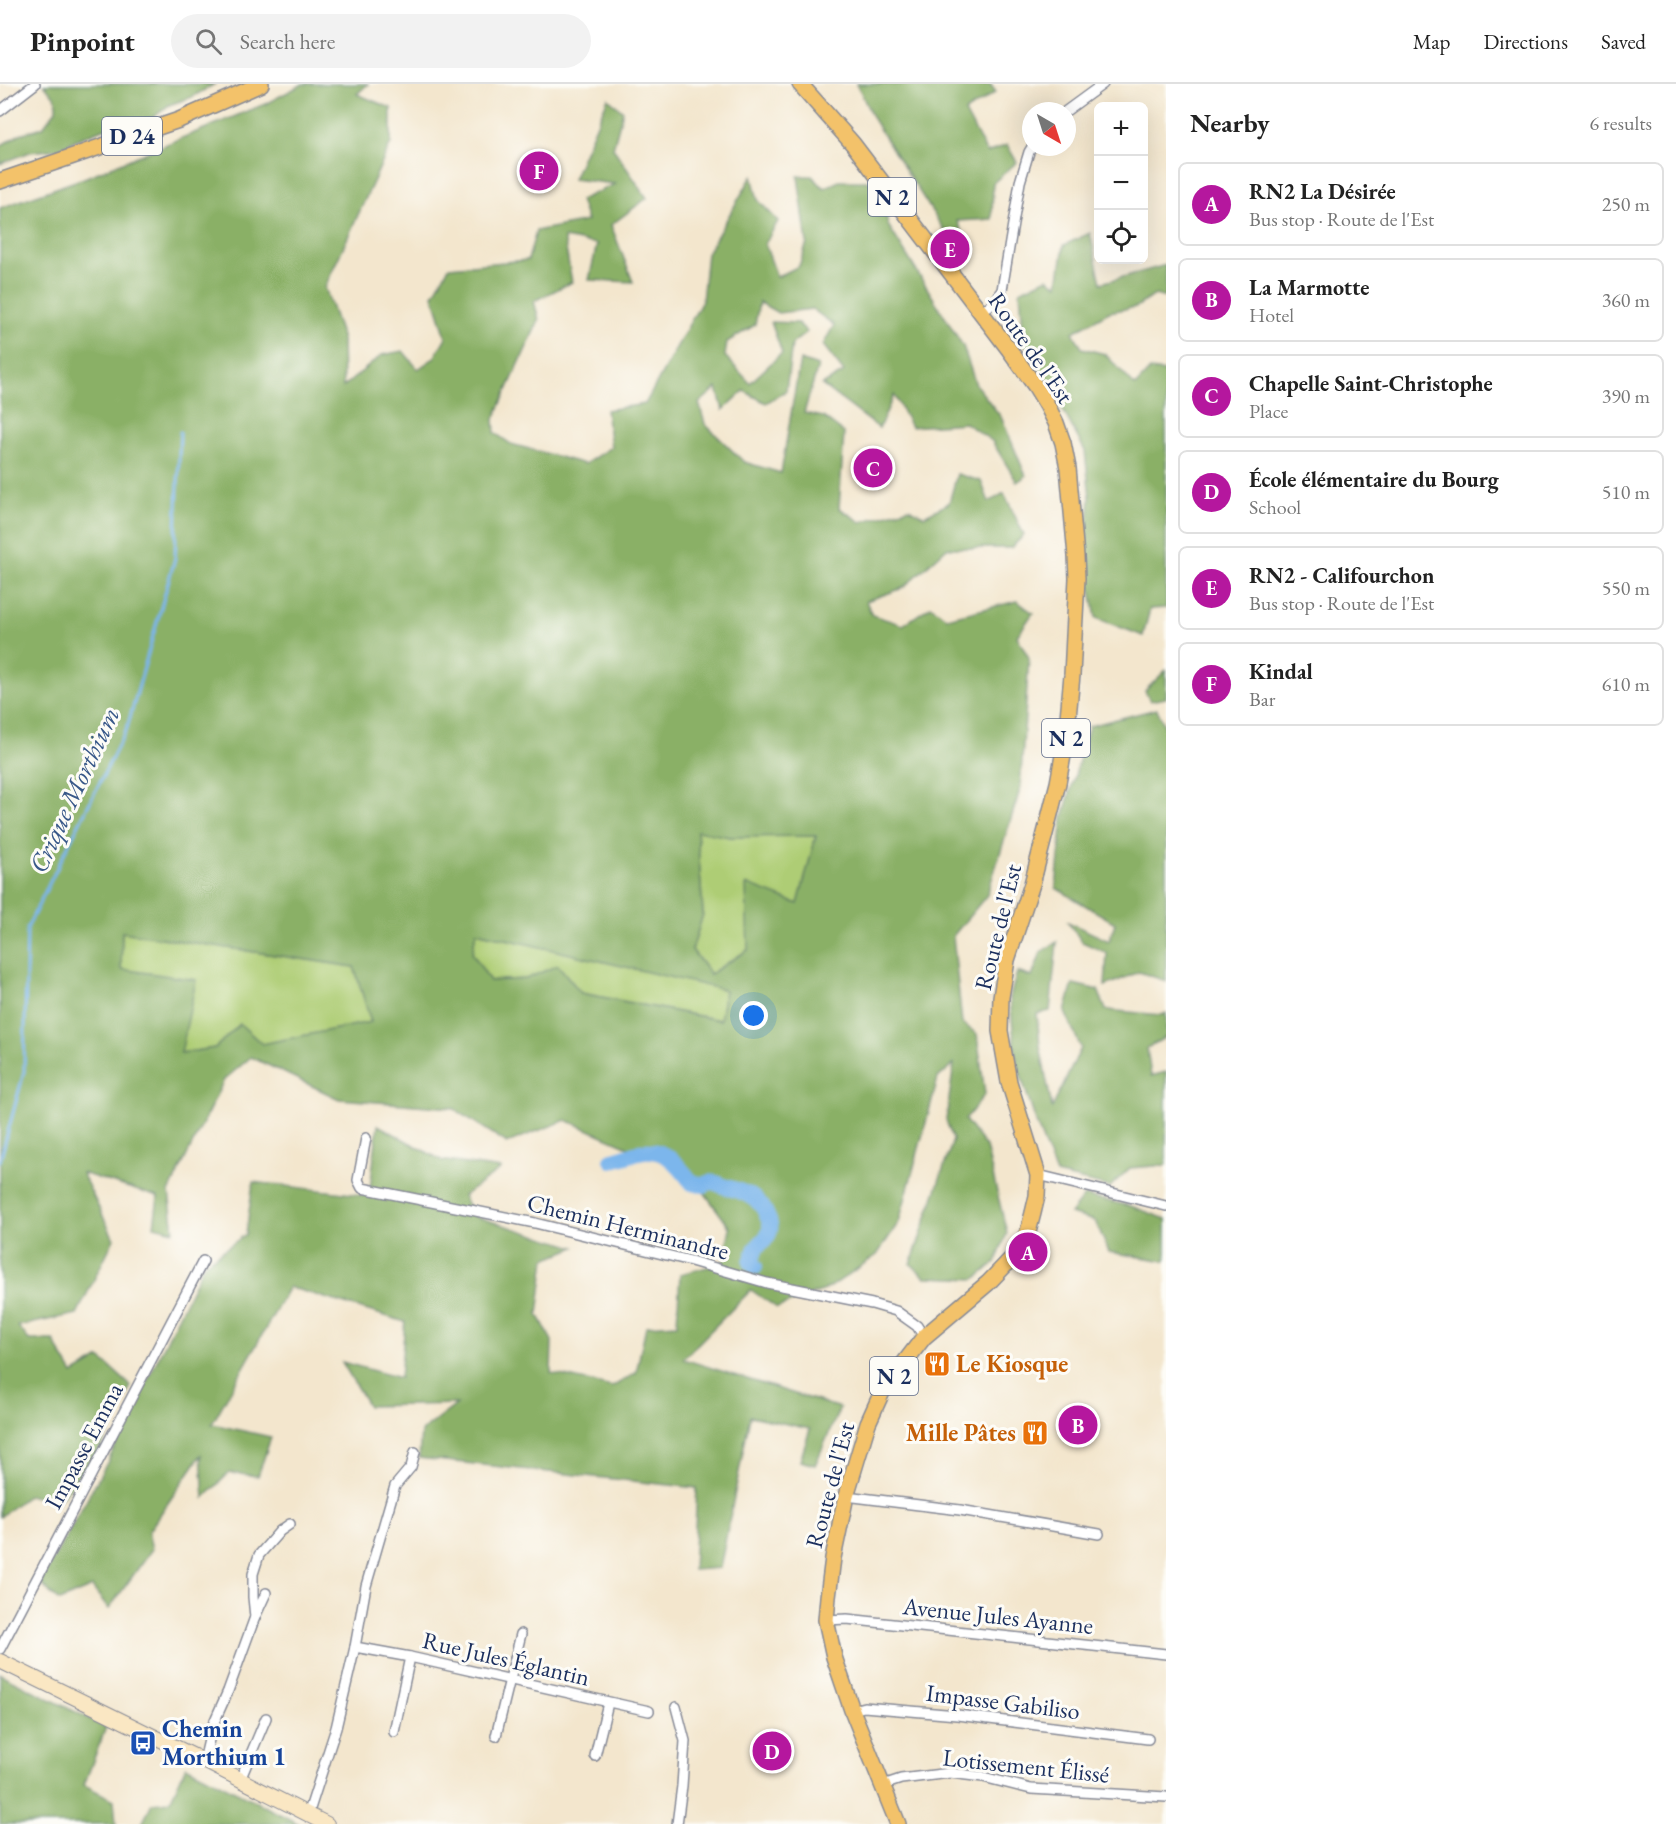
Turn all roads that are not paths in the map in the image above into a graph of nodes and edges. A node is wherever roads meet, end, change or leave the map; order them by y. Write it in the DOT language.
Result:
graph roads {
  1 [pos="35,84"];
  2 [pos="261,84"];
  3 [pos="800,84"];
  4 [pos="1103,84"];
  5 [pos="1076,104"];
  6 [pos="0,111"];
  7 [pos="1028,156"];
  8 [pos="0,181"];
  9 [pos="981,312"];
  10 [pos="366,1138"];
  11 [pos="1038,1175"];
  12 [pos="1166,1206"];
  13 [pos="203,1261"];
  14 [pos="924,1336"];
  15 [pos="415,1452"];
  16 [pos="846,1496"];
  17 [pos="290,1524"];
  18 [pos="1099,1534"];
  19 [pos="266,1593"];
  20 [pos="255,1617"];
  21 [pos="826,1620"];
  22 [pos="521,1634"];
  23 [pos="355,1647"];
  24 [pos="0,1649"];
  25 [pos="1166,1654"];
  26 [pos="410,1657"];
  27 [pos="0,1661"];
  28 [pos="510,1681"];
  29 [pos="608,1703"];
  30 [pos="676,1707"];
  31 [pos="852,1710"];
  32 [pos="649,1711"];
  33 [pos="267,1718"];
  34 [pos="394,1732"];
  35 [pos="496,1736"];
  36 [pos="1148,1739"];
  37 [pos="595,1756"];
  38 [pos="204,1761"];
  39 [pos="240,1780"];
  40 [pos="883,1785"];
  41 [pos="1166,1797"];
  42 [pos="308,1815"];
  43 [pos="327,1824"];
  44 [pos="677,1824"];
  45 [pos="898,1824"];
  1 -- 6 [label="street"];
  2 -- 8 [label="main road, D 24"];
  3 -- 9 [label="main road, Route de l'Est / N 2"];
  4 -- 5 [label="street"];
  7 -- 9 [label="street"];
  9 -- 11 [label="main road, Route de l'Est / N 2"];
  10 -- 14 [label="street, Chemin Herminandre"];
  11 -- 12 [label="street"];
  11 -- 14 [label="main road, Route de l'Est / N 2"];
  13 -- 24 [label="street, Impasse Emma"];
  14 -- 16 [label="main road, Route de l'Est / N 2"];
  15 -- 23 [label="street"];
  16 -- 18 [label="street"];
  16 -- 21 [label="main road, Route de l'Est / N 2"];
  17 -- 20 [label="street"];
  19 -- 20 [label="street"];
  20 -- 38 [label="street"];
  21 -- 25 [label="street, Avenue Jules Ayanne"];
  21 -- 31 [label="main road, Route de l'Est / N 2"];
  22 -- 28 [label="street"];
  23 -- 26 [label="street, Rue Jules Églantin"];
  23 -- 42 [label="street"];
  26 -- 28 [label="street, Rue Jules Églantin"];
  26 -- 34 [label="street"];
  27 -- 38 [label="street"];
  28 -- 29 [label="street, Rue Jules Églantin"];
  28 -- 35 [label="street"];
  29 -- 32 [label="street, Rue Jules Églantin"];
  29 -- 37 [label="street"];
  30 -- 44 [label="street"];
  31 -- 36 [label="street, Impasse Gabiliso"];
  31 -- 40 [label="main road, Route de l'Est / N 2"];
  33 -- 39 [label="street"];
  38 -- 39 [label="street"];
  39 -- 42 [label="street"];
  40 -- 41 [label="street, Lotissement Élissé"];
  40 -- 45 [label="main road, Route de l'Est / N 2"];
  42 -- 43 [label="street"];
}
